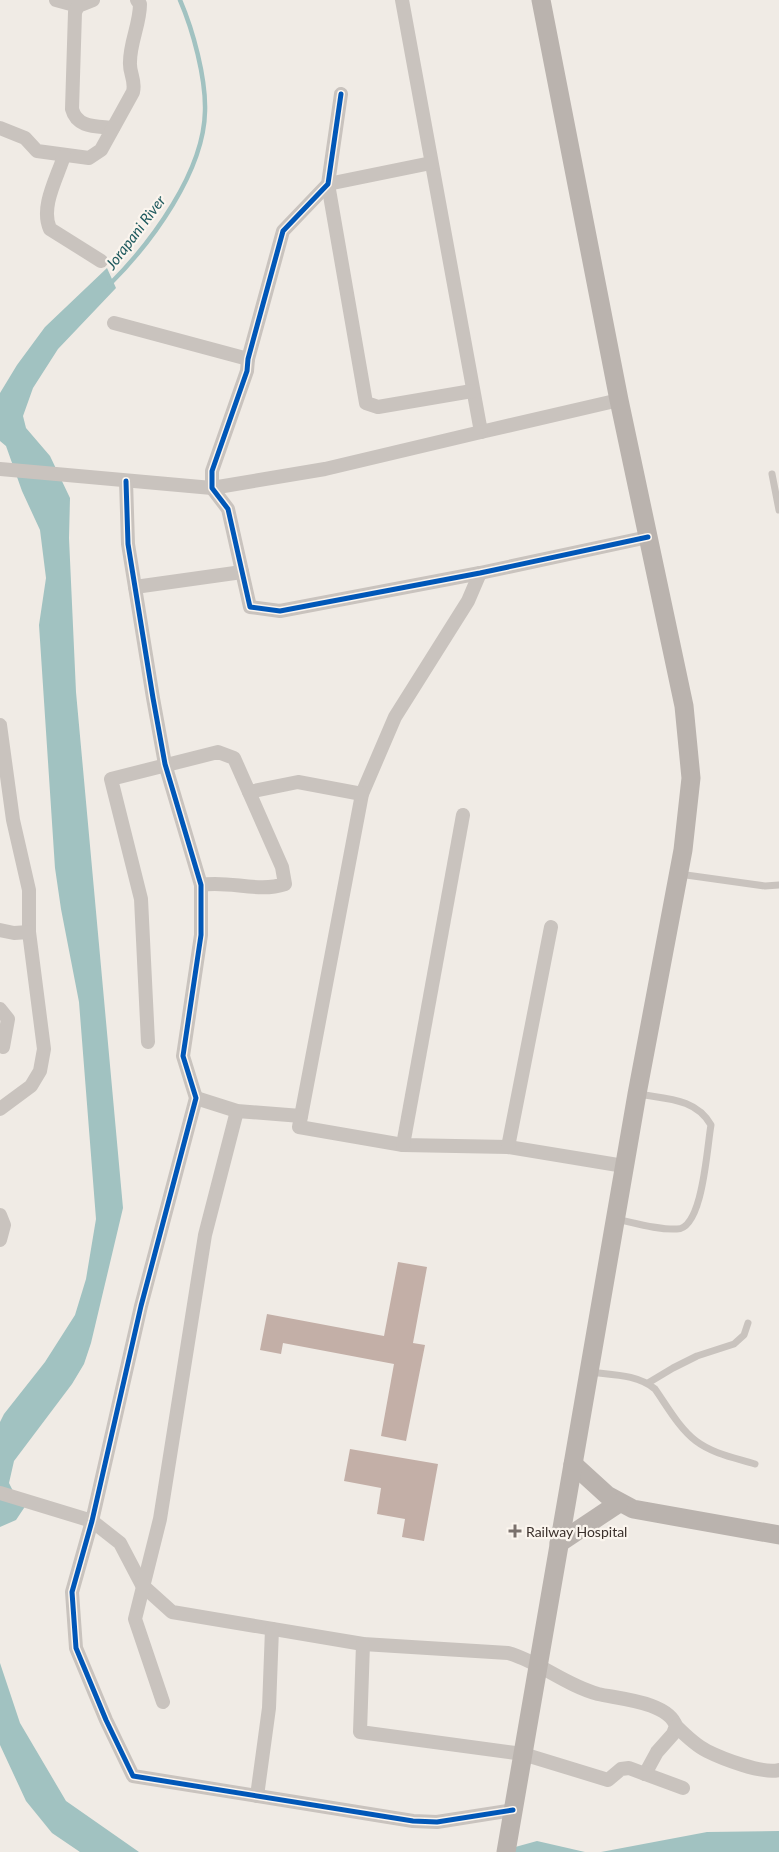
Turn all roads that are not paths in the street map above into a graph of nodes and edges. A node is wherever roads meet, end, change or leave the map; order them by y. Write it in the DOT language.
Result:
graph roads {
  1 [pos="56,0"];
  2 [pos="93,0"];
  3 [pos="137,0"];
  4 [pos="402,0"];
  5 [pos="541,0"];
  6 [pos="78,6"];
  7 [pos="341,94"];
  8 [pos="0,128"];
  9 [pos="113,128"];
  10 [pos="64,156"];
  11 [pos="431,163"];
  12 [pos="328,184"];
  13 [pos="101,261"];
  14 [pos="114,323"];
  15 [pos="248,359"];
  16 [pos="472,391"];
  17 [pos="619,400"];
  18 [pos="481,432"];
  19 [pos="0,469"];
  20 [pos="772,474"];
  21 [pos="126,481"];
  22 [pos="212,488"];
  23 [pos="779,510"];
  24 [pos="648,537"];
  25 [pos="242,572"];
  26 [pos="480,573"];
  27 [pos="136,587"];
  28 [pos="0,725"];
  29 [pos="165,764"];
  30 [pos="250,792"];
  31 [pos="362,794"];
  32 [pos="463,815"];
  33 [pos="7,820"];
  34 [pos="678,874"];
  35 [pos="201,885"];
  36 [pos="779,885"];
  37 [pos="551,927"];
  38 [pos="0,930"];
  39 [pos="29,932"];
  40 [pos="0,1009"];
  41 [pos="148,1042"];
  42 [pos="3,1047"];
  43 [pos="637,1094"];
  44 [pos="196,1098"];
  45 [pos="0,1109"];
  46 [pos="237,1111"];
  47 [pos="301,1116"];
  48 [pos="403,1145"];
  49 [pos="508,1147"];
  50 [pos="624,1166"];
  51 [pos="0,1215"];
  52 [pos="615,1220"];
  53 [pos="0,1240"];
  54 [pos="748,1323"];
  55 [pos="589,1372"];
  56 [pos="648,1383"];
  57 [pos="573,1464"];
  58 [pos="755,1464"];
  59 [pos="0,1493"];
  60 [pos="619,1503"];
  61 [pos="92,1520"];
  62 [pos="779,1535"];
  63 [pos="559,1543"];
  64 [pos="142,1585"];
  65 [pos="272,1629"];
  66 [pos="363,1644"];
  67 [pos="538,1666"];
  68 [pos="163,1702"];
  69 [pos="676,1726"];
  70 [pos="523,1754"];
  71 [pos="779,1770"];
  72 [pos="645,1774"];
  73 [pos="684,1788"];
  74 [pos="257,1796"];
  75 [pos="512,1816"];
  76 [pos="506,1852"];
  1 -- 6 [label="street"];
  2 -- 6 [label="street"];
  3 -- 9 [label="street"];
  4 -- 11 [label="street"];
  5 -- 17 [label="main road"];
  6 -- 9 [label="street"];
  7 -- 12 [label="street"];
  8 -- 10 [label="street"];
  9 -- 10 [label="street"];
  10 -- 13 [label="street"];
  11 -- 12 [label="street"];
  11 -- 16 [label="street"];
  12 -- 15 [label="street"];
  12 -- 16 [label="street"];
  14 -- 15 [label="street"];
  15 -- 22 [label="street"];
  16 -- 18 [label="street"];
  17 -- 18 [label="street"];
  17 -- 24 [label="main road"];
  18 -- 22 [label="street"];
  19 -- 21 [label="street"];
  20 -- 23 [label="lane"];
  21 -- 22 [label="street"];
  21 -- 27 [label="street"];
  22 -- 25 [label="street"];
  24 -- 26 [label="street"];
  24 -- 34 [label="main road"];
  25 -- 26 [label="street"];
  25 -- 27 [label="street"];
  26 -- 31 [label="street"];
  27 -- 29 [label="street"];
  28 -- 33 [label="street"];
  29 -- 30 [label="street"];
  29 -- 35 [label="street"];
  29 -- 41 [label="street"];
  30 -- 31 [label="street"];
  30 -- 35 [label="street"];
  31 -- 47 [label="street"];
  32 -- 48 [label="street"];
  33 -- 39 [label="street"];
  34 -- 36 [label="lane"];
  34 -- 43 [label="main road"];
  35 -- 44 [label="street"];
  37 -- 49 [label="street"];
  38 -- 39 [label="street"];
  39 -- 45 [label="street"];
  40 -- 42 [label="street"];
  43 -- 50 [label="main road"];
  43 -- 52 [label="lane"];
  44 -- 46 [label="street"];
  44 -- 61 [label="street"];
  46 -- 47 [label="street"];
  46 -- 64 [label="street"];
  47 -- 48 [label="street"];
  48 -- 49 [label="street"];
  49 -- 50 [label="street"];
  50 -- 52 [label="main road"];
  51 -- 53 [label="street"];
  52 -- 55 [label="main road"];
  54 -- 56 [label="lane"];
  55 -- 56 [label="lane"];
  55 -- 57 [label="main road"];
  56 -- 58 [label="lane"];
  57 -- 60 [label="main road"];
  57 -- 63 [label="main road"];
  59 -- 61 [label="street"];
  60 -- 62 [label="main road"];
  60 -- 63 [label="main road"];
  61 -- 64 [label="street"];
  61 -- 74 [label="street"];
  63 -- 67 [label="main road"];
  64 -- 65 [label="street"];
  64 -- 68 [label="street"];
  65 -- 66 [label="street"];
  65 -- 74 [label="street"];
  66 -- 67 [label="street"];
  66 -- 70 [label="street"];
  67 -- 69 [label="street"];
  67 -- 70 [label="main road"];
  69 -- 71 [label="street"];
  69 -- 72 [label="street"];
  70 -- 72 [label="street"];
  70 -- 75 [label="main road"];
  72 -- 73 [label="street"];
  74 -- 75 [label="street"];
  75 -- 76 [label="main road"];
}
